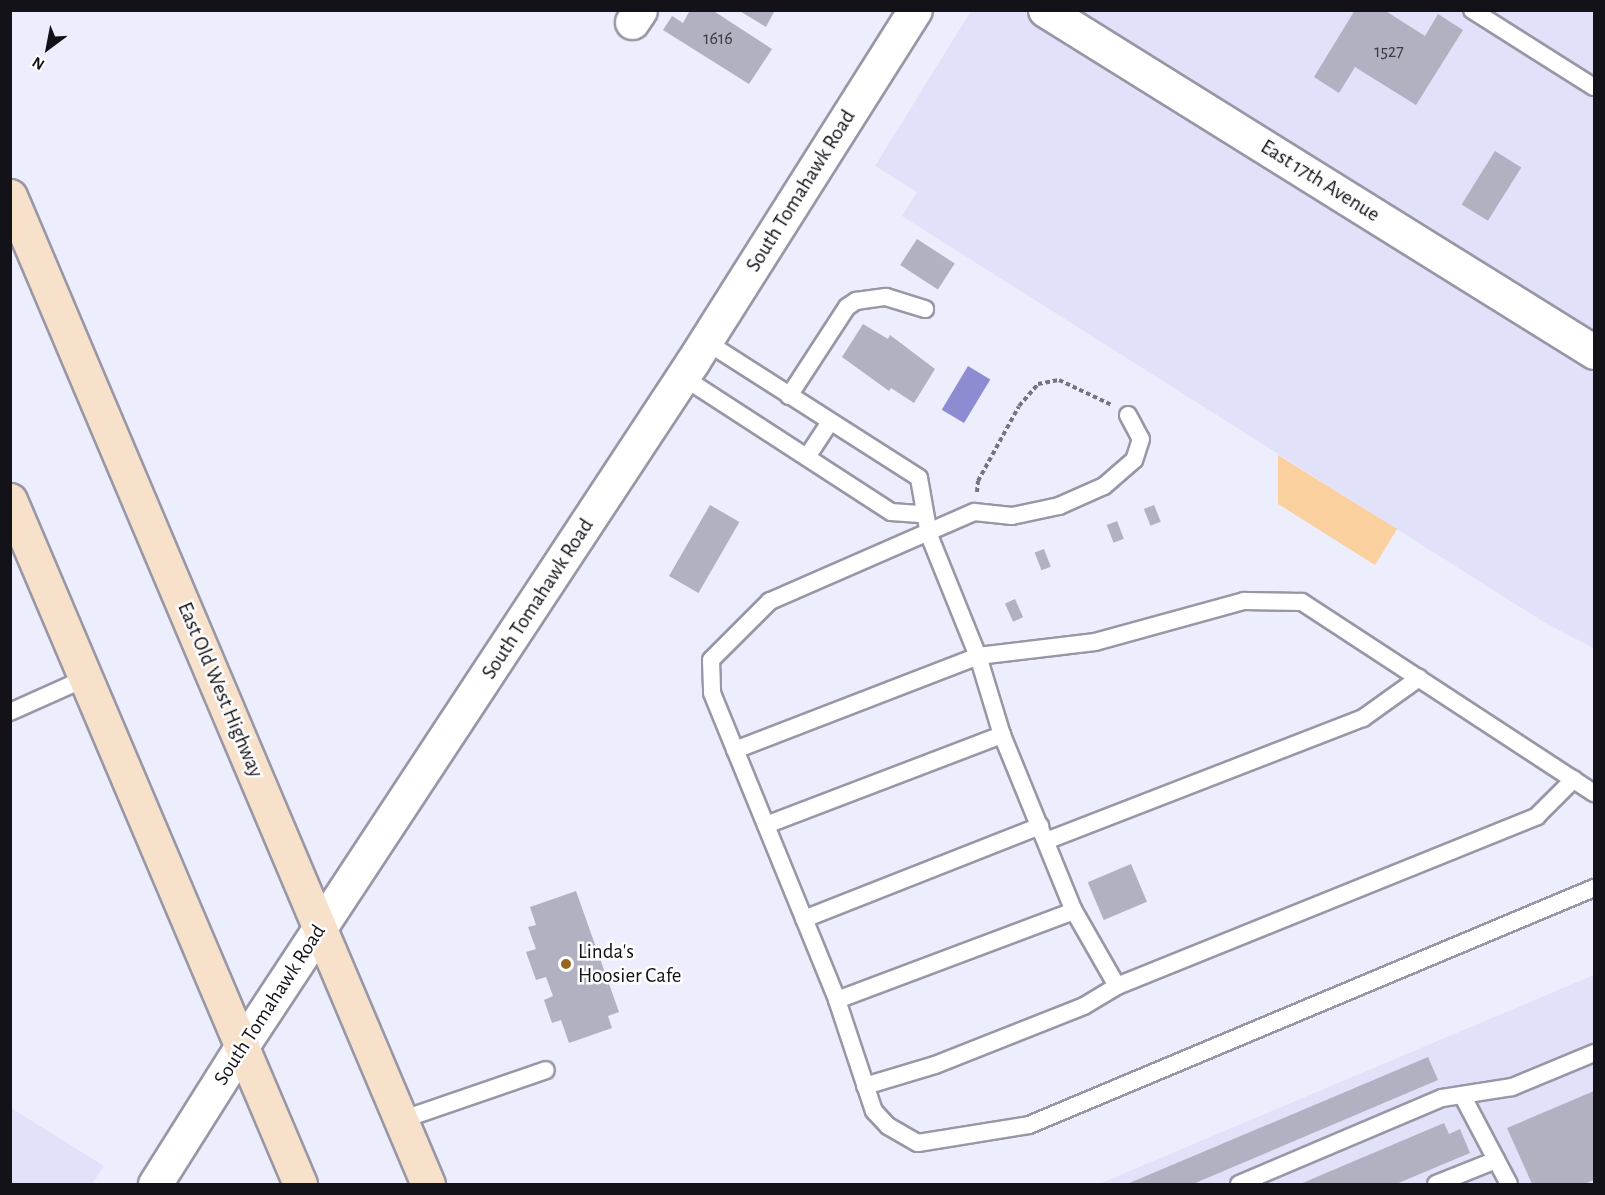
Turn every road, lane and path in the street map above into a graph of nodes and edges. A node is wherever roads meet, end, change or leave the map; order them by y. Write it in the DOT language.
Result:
graph roads {
  1 [pos="915,10"];
  2 [pos="1045,10"];
  3 [pos="1472,10"];
  4 [pos="1594,87"];
  5 [pos="10,196"];
  6 [pos="925,309"];
  7 [pos="705,341"];
  8 [pos="1594,352"];
  9 [pos="683,377"];
  10 [pos="789,396"];
  11 [pos="1128,415"];
  12 [pos="830,422"];
  13 [pos="807,457"];
  14 [pos="10,500"];
  15 [pos="974,512"];
  16 [pos="923,514"];
  17 [pos="929,535"];
  18 [pos="978,656"];
  19 [pos="86,678"];
  20 [pos="1419,678"];
  21 [pos="10,712"];
  22 [pos="1002,735"];
  23 [pos="735,750"];
  24 [pos="1574,779"];
  25 [pos="1594,793"];
  26 [pos="766,825"];
  27 [pos="1043,833"];
  28 [pos="1594,888"];
  29 [pos="1074,911"];
  30 [pos="804,919"];
  31 [pos="320,928"];
  32 [pos="1118,986"];
  33 [pos="837,1000"];
  34 [pos="242,1046"];
  35 [pos="1594,1053"];
  36 [pos="546,1070"];
  37 [pos="865,1086"];
  38 [pos="1462,1095"];
  39 [pos="401,1120"];
  40 [pos="1496,1160"];
  41 [pos="155,1185"];
  42 [pos="300,1185"];
  43 [pos="428,1185"];
  44 [pos="1239,1185"];
  45 [pos="1436,1185"];
  46 [pos="1509,1185"];
  1 -- 7 [label="main road, South Tomahawk Road"];
  2 -- 8 [label="main road, East 17th Avenue"];
  3 -- 4 [label="lane"];
  5 -- 31 [label="main road, East Old West Highway"];
  6 -- 10 [label="lane"];
  7 -- 9 [label="main road, South Tomahawk Road"];
  7 -- 10 [label="lane"];
  9 -- 13 [label="lane"];
  9 -- 31 [label="main road, South Tomahawk Road"];
  10 -- 12 [label="lane"];
  11 -- 15 [label="lane"];
  11 -- 15 [label="path"];
  12 -- 13 [label="lane"];
  12 -- 16 [label="lane"];
  13 -- 16 [label="lane"];
  14 -- 19 [label="main road"];
  15 -- 17 [label="lane"];
  16 -- 17 [label="lane"];
  17 -- 18 [label="lane"];
  17 -- 23 [label="lane"];
  18 -- 20 [label="lane"];
  18 -- 22 [label="lane"];
  18 -- 23 [label="lane"];
  19 -- 21 [label="lane"];
  19 -- 34 [label="main road"];
  20 -- 24 [label="lane"];
  20 -- 27 [label="lane"];
  22 -- 26 [label="lane"];
  22 -- 27 [label="lane"];
  23 -- 26 [label="lane"];
  24 -- 25 [label="lane"];
  24 -- 32 [label="lane"];
  26 -- 30 [label="lane"];
  27 -- 29 [label="lane"];
  27 -- 30 [label="lane"];
  28 -- 37 [label="lane"];
  29 -- 32 [label="lane"];
  29 -- 33 [label="lane"];
  30 -- 33 [label="lane"];
  31 -- 34 [label="main road, South Tomahawk Road"];
  31 -- 39 [label="main road, East Old West Highway"];
  32 -- 37 [label="lane"];
  33 -- 37 [label="lane"];
  34 -- 41 [label="main road, South Tomahawk Road"];
  34 -- 42 [label="main road"];
  35 -- 38 [label="lane"];
  36 -- 39 [label="lane"];
  38 -- 40 [label="lane"];
  38 -- 44 [label="lane"];
  39 -- 43 [label="main road, East Old West Highway"];
  40 -- 45 [label="lane"];
  40 -- 46 [label="lane"];
}
